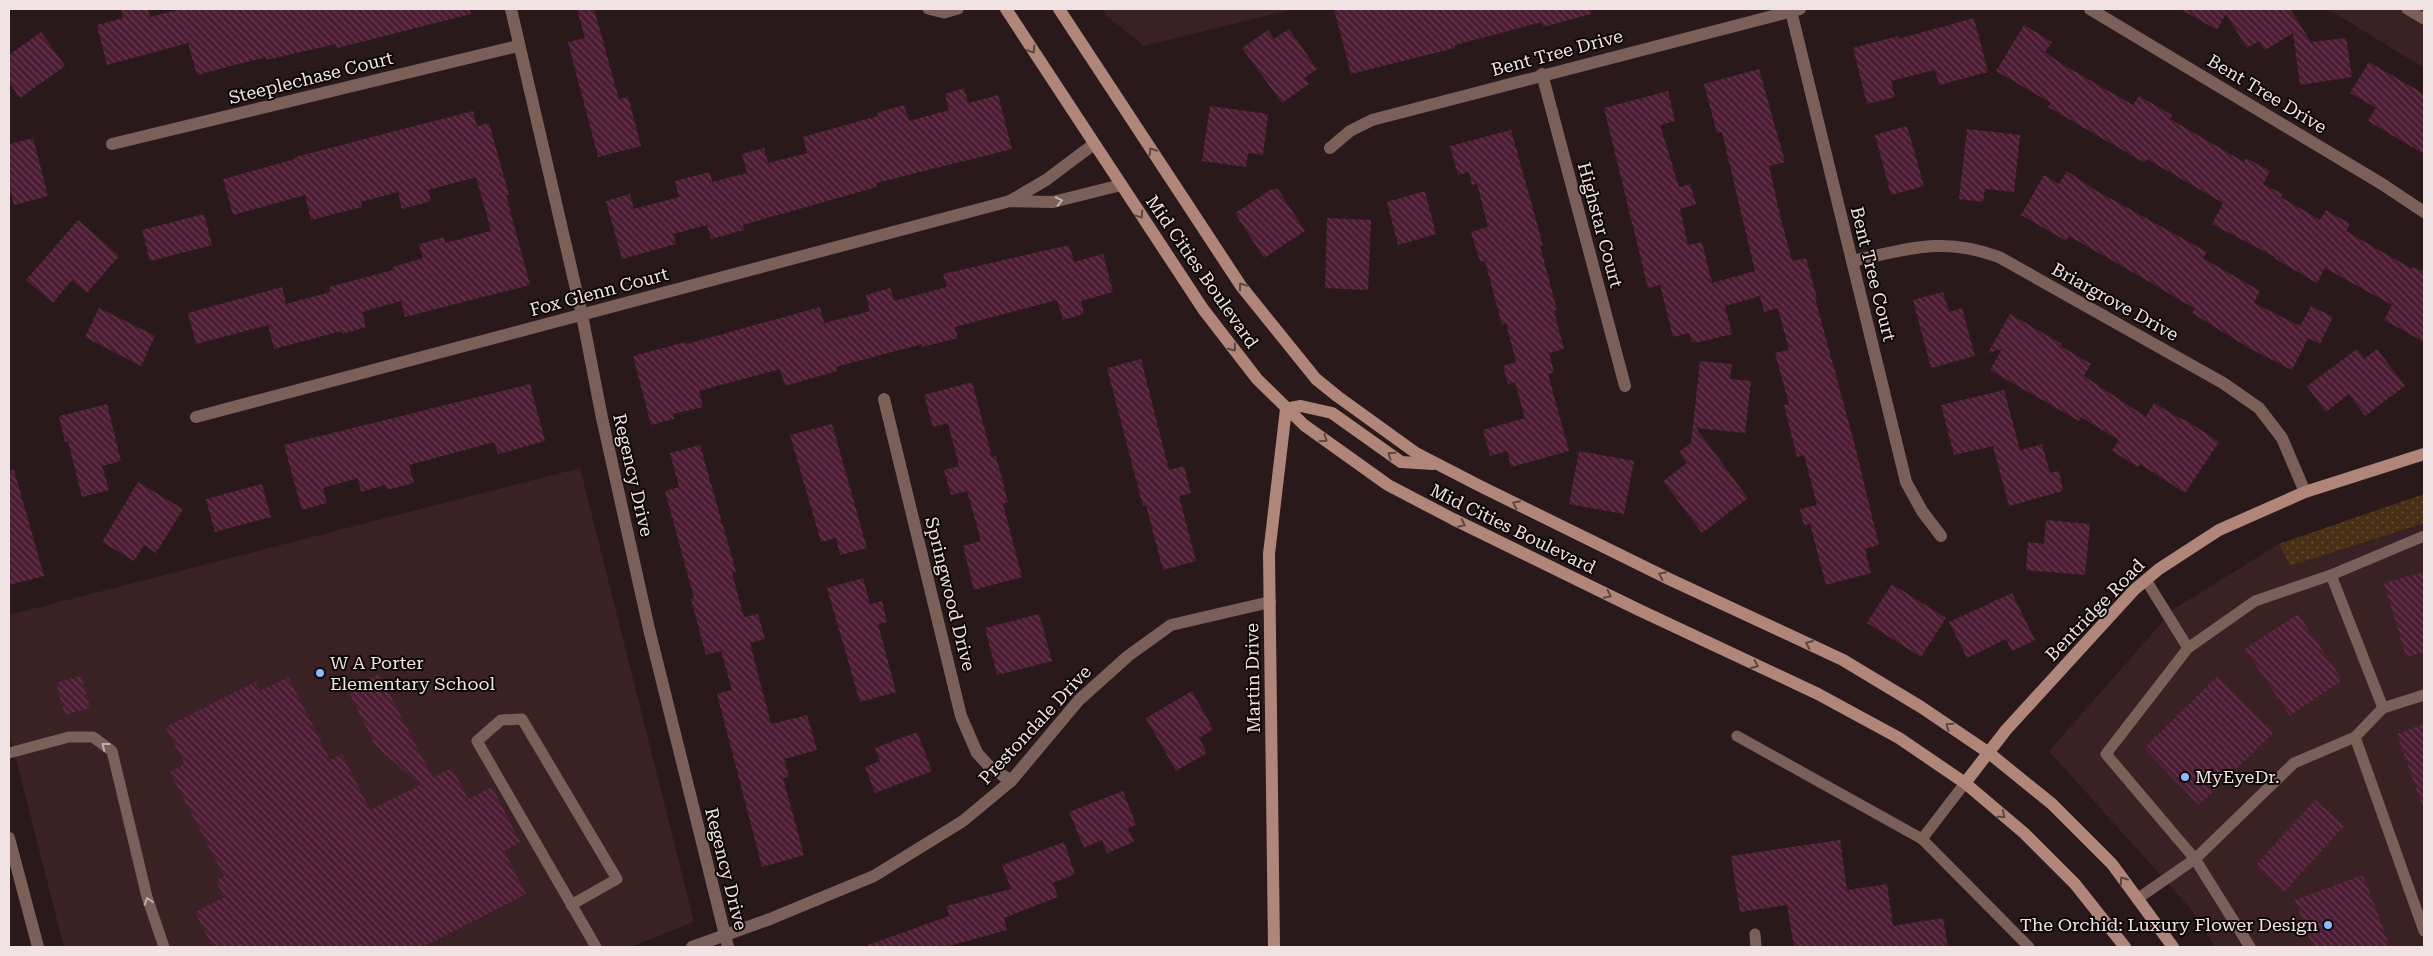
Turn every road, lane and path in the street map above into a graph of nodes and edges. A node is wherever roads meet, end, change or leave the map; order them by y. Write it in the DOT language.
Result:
graph roads {
  1 [pos="511,9"];
  2 [pos="928,9"];
  3 [pos="958,9"];
  4 [pos="1006,9"];
  5 [pos="1060,9"];
  6 [pos="2090,9"];
  7 [pos="2407,9"];
  8 [pos="1795,10"];
  9 [pos="2424,19"];
  10 [pos="518,46"];
  11 [pos="1542,74"];
  12 [pos="112,144"];
  13 [pos="1094,144"];
  14 [pos="1330,148"];
  15 [pos="1121,185"];
  16 [pos="1010,202"];
  17 [pos="2424,212"];
  18 [pos="1852,261"];
  19 [pos="582,315"];
  20 [pos="1625,386"];
  21 [pos="884,399"];
  22 [pos="1286,409"];
  23 [pos="196,417"];
  24 [pos="2424,454"];
  25 [pos="1438,464"];
  26 [pos="2306,492"];
  27 [pos="1941,536"];
  28 [pos="2424,536"];
  29 [pos="2331,575"];
  30 [pos="2146,580"];
  31 [pos="1270,602"];
  32 [pos="2188,648"];
  33 [pos="2424,695"];
  34 [pos="2383,708"];
  35 [pos="1737,736"];
  36 [pos="2354,737"];
  37 [pos="9,753"];
  38 [pos="1989,753"];
  39 [pos="1010,780"];
  40 [pos="1965,783"];
  41 [pos="9,838"];
  42 [pos="1922,839"];
  43 [pos="2195,859"];
  44 [pos="2138,899"];
  45 [pos="571,905"];
  46 [pos="2424,931"];
  47 [pos="1755,934"];
  48 [pos="726,942"];
  49 [pos="38,947"];
  50 [pos="164,947"];
  51 [pos="596,947"];
  52 [pos="692,947"];
  53 [pos="1274,947"];
  54 [pos="1756,947"];
  55 [pos="2029,947"];
  56 [pos="2125,947"];
  57 [pos="2173,947"];
  58 [pos="2250,947"];
  1 -- 10 [label="street, Regency Drive"];
  2 -- 3 [label="lane"];
  4 -- 13 [label="main road, Mid Cities Boulevard, one-way"];
  25 -- 5 [label="main road, Mid Cities Boulevard, one-way"];
  6 -- 17 [label="street, Bent Tree Drive"];
  7 -- 9 [label="lane"];
  8 -- 11 [label="street, Bent Tree Drive"];
  8 -- 18 [label="street, Bent Tree Court"];
  10 -- 12 [label="street, Steeplechase Court"];
  10 -- 19 [label="street, Regency Drive"];
  11 -- 14 [label="street, Bent Tree Drive"];
  11 -- 20 [label="street, Highstar Court"];
  13 -- 15 [label="main road, Mid Cities Boulevard"];
  13 -- 16 [label="street, Fox Glenn Court"];
  16 -- 15 [label="street, Fox Glenn Court, one-way"];
  15 -- 22 [label="main road, Mid Cities Boulevard, one-way"];
  16 -- 19 [label="street, Fox Glenn Court"];
  18 -- 26 [label="street, Briargrove Drive"];
  18 -- 27 [label="street, Bent Tree Court"];
  19 -- 23 [label="street, Fox Glenn Court"];
  19 -- 48 [label="street, Regency Drive"];
  21 -- 39 [label="street, Springwood Drive"];
  25 -- 22 [label="main road, one-way"];
  22 -- 31 [label="main road, Martin Drive"];
  22 -- 40 [label="main road, Mid Cities Boulevard, one-way"];
  24 -- 26 [label="main road, Bentridge Road"];
  38 -- 25 [label="main road, Mid Cities Boulevard, one-way"];
  26 -- 30 [label="main road, Bentridge Road"];
  28 -- 29 [label="lane"];
  29 -- 32 [label="lane"];
  29 -- 34 [label="lane"];
  30 -- 32 [label="lane"];
  30 -- 38 [label="main road, Bentridge Road"];
  31 -- 39 [label="street, Prestondale Drive"];
  31 -- 53 [label="main road, Martin Drive"];
  32 -- 43 [label="lane"];
  33 -- 34 [label="lane"];
  34 -- 36 [label="lane"];
  35 -- 42 [label="lane"];
  36 -- 43 [label="lane"];
  36 -- 46 [label="lane"];
  50 -- 37 [label="lane, one-way"];
  38 -- 40 [label="main road, Bentridge Road"];
  44 -- 38 [label="main road, Mid Cities Boulevard, one-way"];
  39 -- 48 [label="street, Prestondale Drive"];
  40 -- 42 [label="lane"];
  40 -- 56 [label="main road, Mid Cities Boulevard, one-way"];
  41 -- 49 [label="street"];
  42 -- 55 [label="lane"];
  43 -- 44 [label="lane"];
  43 -- 58 [label="lane"];
  44 -- 57 [label="main road, Mid Cities Boulevard"];
  45 -- 45 [label="lane"];
  45 -- 51 [label="lane"];
  47 -- 54 [label="lane"];
  48 -- 52 [label="street, Prestondale Drive"];
}
